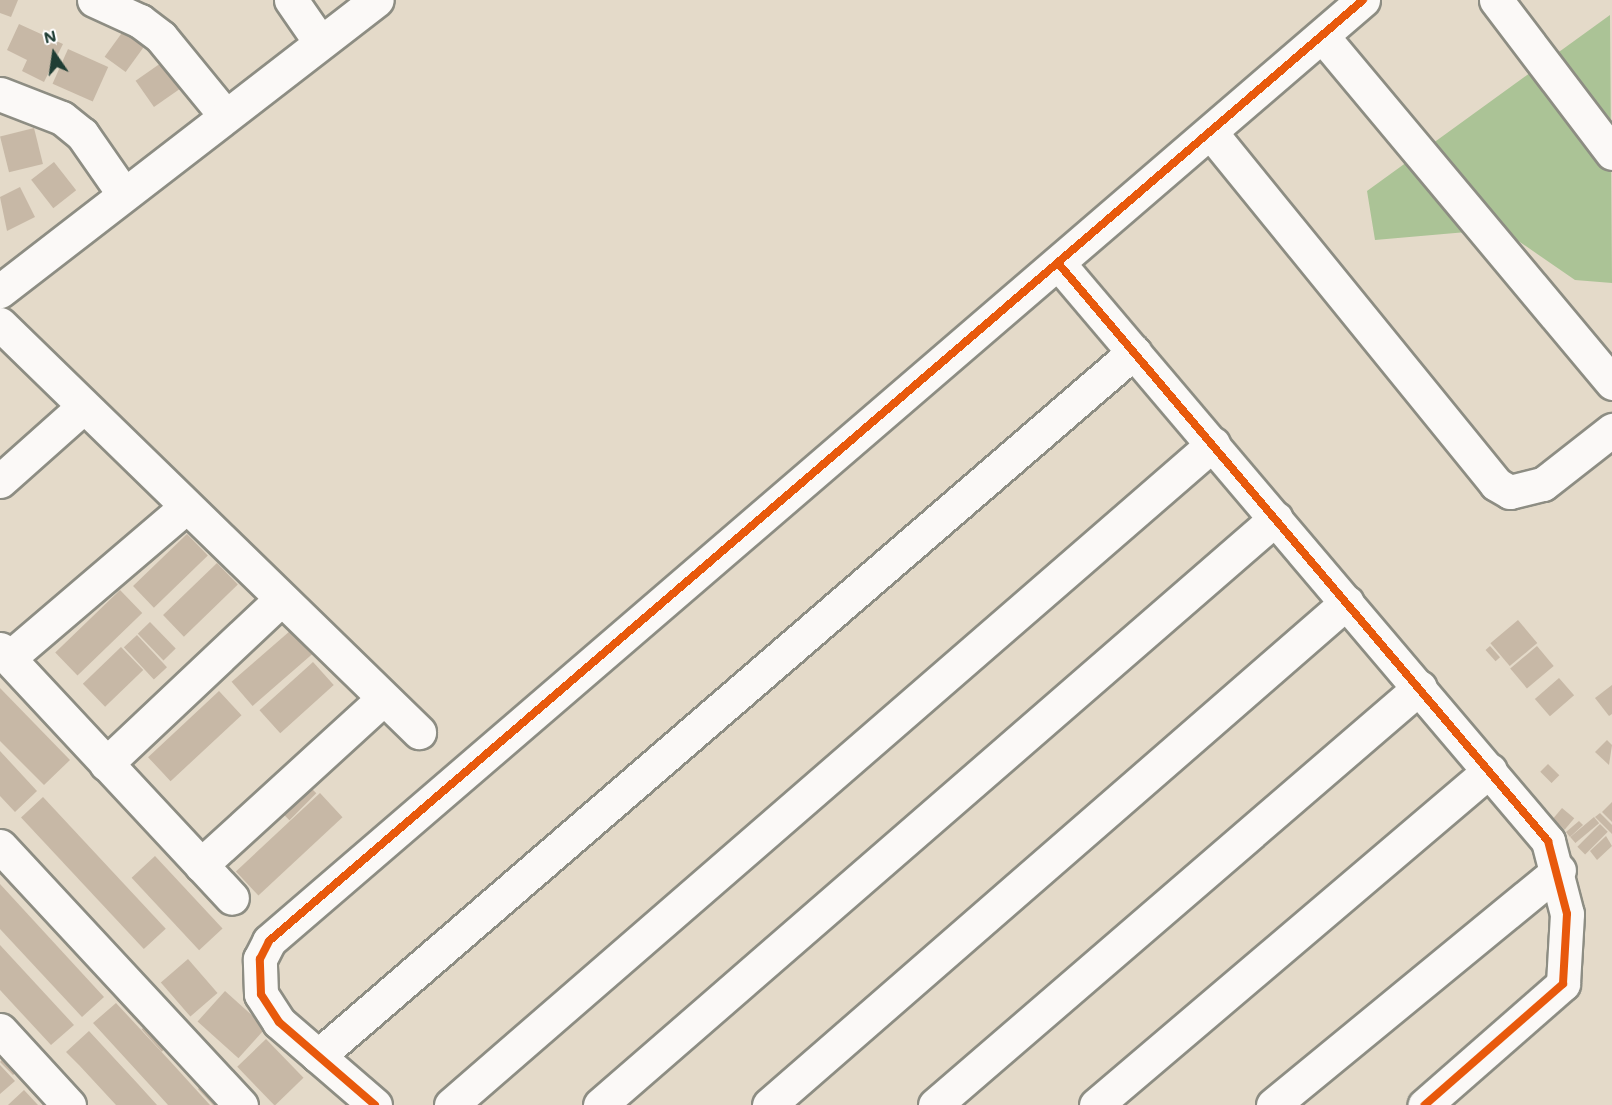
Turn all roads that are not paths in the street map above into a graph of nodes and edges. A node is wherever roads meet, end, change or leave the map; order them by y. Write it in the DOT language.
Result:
graph roads {
  1 [pos="94,0"];
  2 [pos="291,0"];
  3 [pos="377,0"];
  4 [pos="1363,0"];
  5 [pos="1496,0"];
  6 [pos="1323,38"];
  7 [pos="320,42"];
  8 [pos="6,104"];
  9 [pos="224,114"];
  10 [pos="1211,134"];
  11 [pos="1612,153"];
  12 [pos="123,193"];
  13 [pos="1058,263"];
  14 [pos="0,291"];
  15 [pos="0,324"];
  16 [pos="1134,352"];
  17 [pos="1612,383"];
  18 [pos="82,408"];
  19 [pos="1612,430"];
  20 [pos="1213,444"];
  21 [pos="0,481"];
  22 [pos="186,507"];
  23 [pos="1276,518"];
  24 [pos="280,599"];
  25 [pos="1347,602"];
  26 [pos="4,653"];
  27 [pos="1420,687"];
  28 [pos="383,699"];
  29 [pos="419,732"];
  30 [pos="106,764"];
  31 [pos="1490,770"];
  32 [pos="0,846"];
  33 [pos="201,865"];
  34 [pos="1559,870"];
  35 [pos="232,898"];
  36 [pos="0,1029"];
  37 [pos="318,1056"];
  38 [pos="69,1105"];
  39 [pos="241,1105"];
  40 [pos="375,1105"];
  41 [pos="452,1105"];
  42 [pos="600,1105"];
  43 [pos="769,1105"];
  44 [pos="935,1105"];
  45 [pos="1096,1105"];
  46 [pos="1273,1105"];
  47 [pos="1425,1105"];
  1 -- 9 [label="street"];
  2 -- 7 [label="street"];
  3 -- 7 [label="street"];
  4 -- 6 [label="street"];
  5 -- 11 [label="street"];
  6 -- 10 [label="street"];
  6 -- 17 [label="street"];
  7 -- 9 [label="street"];
  8 -- 12 [label="street"];
  9 -- 12 [label="street"];
  10 -- 13 [label="street"];
  10 -- 19 [label="street"];
  12 -- 14 [label="street"];
  13 -- 16 [label="street"];
  13 -- 37 [label="street"];
  15 -- 18 [label="street"];
  16 -- 20 [label="street"];
  16 -- 37 [label="street"];
  18 -- 21 [label="street"];
  18 -- 22 [label="street"];
  20 -- 23 [label="street"];
  20 -- 41 [label="street"];
  22 -- 24 [label="street"];
  22 -- 26 [label="street"];
  23 -- 25 [label="street"];
  23 -- 42 [label="street"];
  24 -- 28 [label="street"];
  24 -- 30 [label="street"];
  25 -- 27 [label="street"];
  25 -- 43 [label="street"];
  26 -- 30 [label="street"];
  27 -- 31 [label="street"];
  27 -- 44 [label="street"];
  28 -- 29 [label="street"];
  28 -- 33 [label="street"];
  30 -- 33 [label="street"];
  31 -- 34 [label="street"];
  31 -- 45 [label="street"];
  32 -- 39 [label="street"];
  33 -- 35 [label="street"];
  34 -- 46 [label="street"];
  34 -- 47 [label="street"];
  36 -- 38 [label="street"];
  37 -- 40 [label="street"];
}
